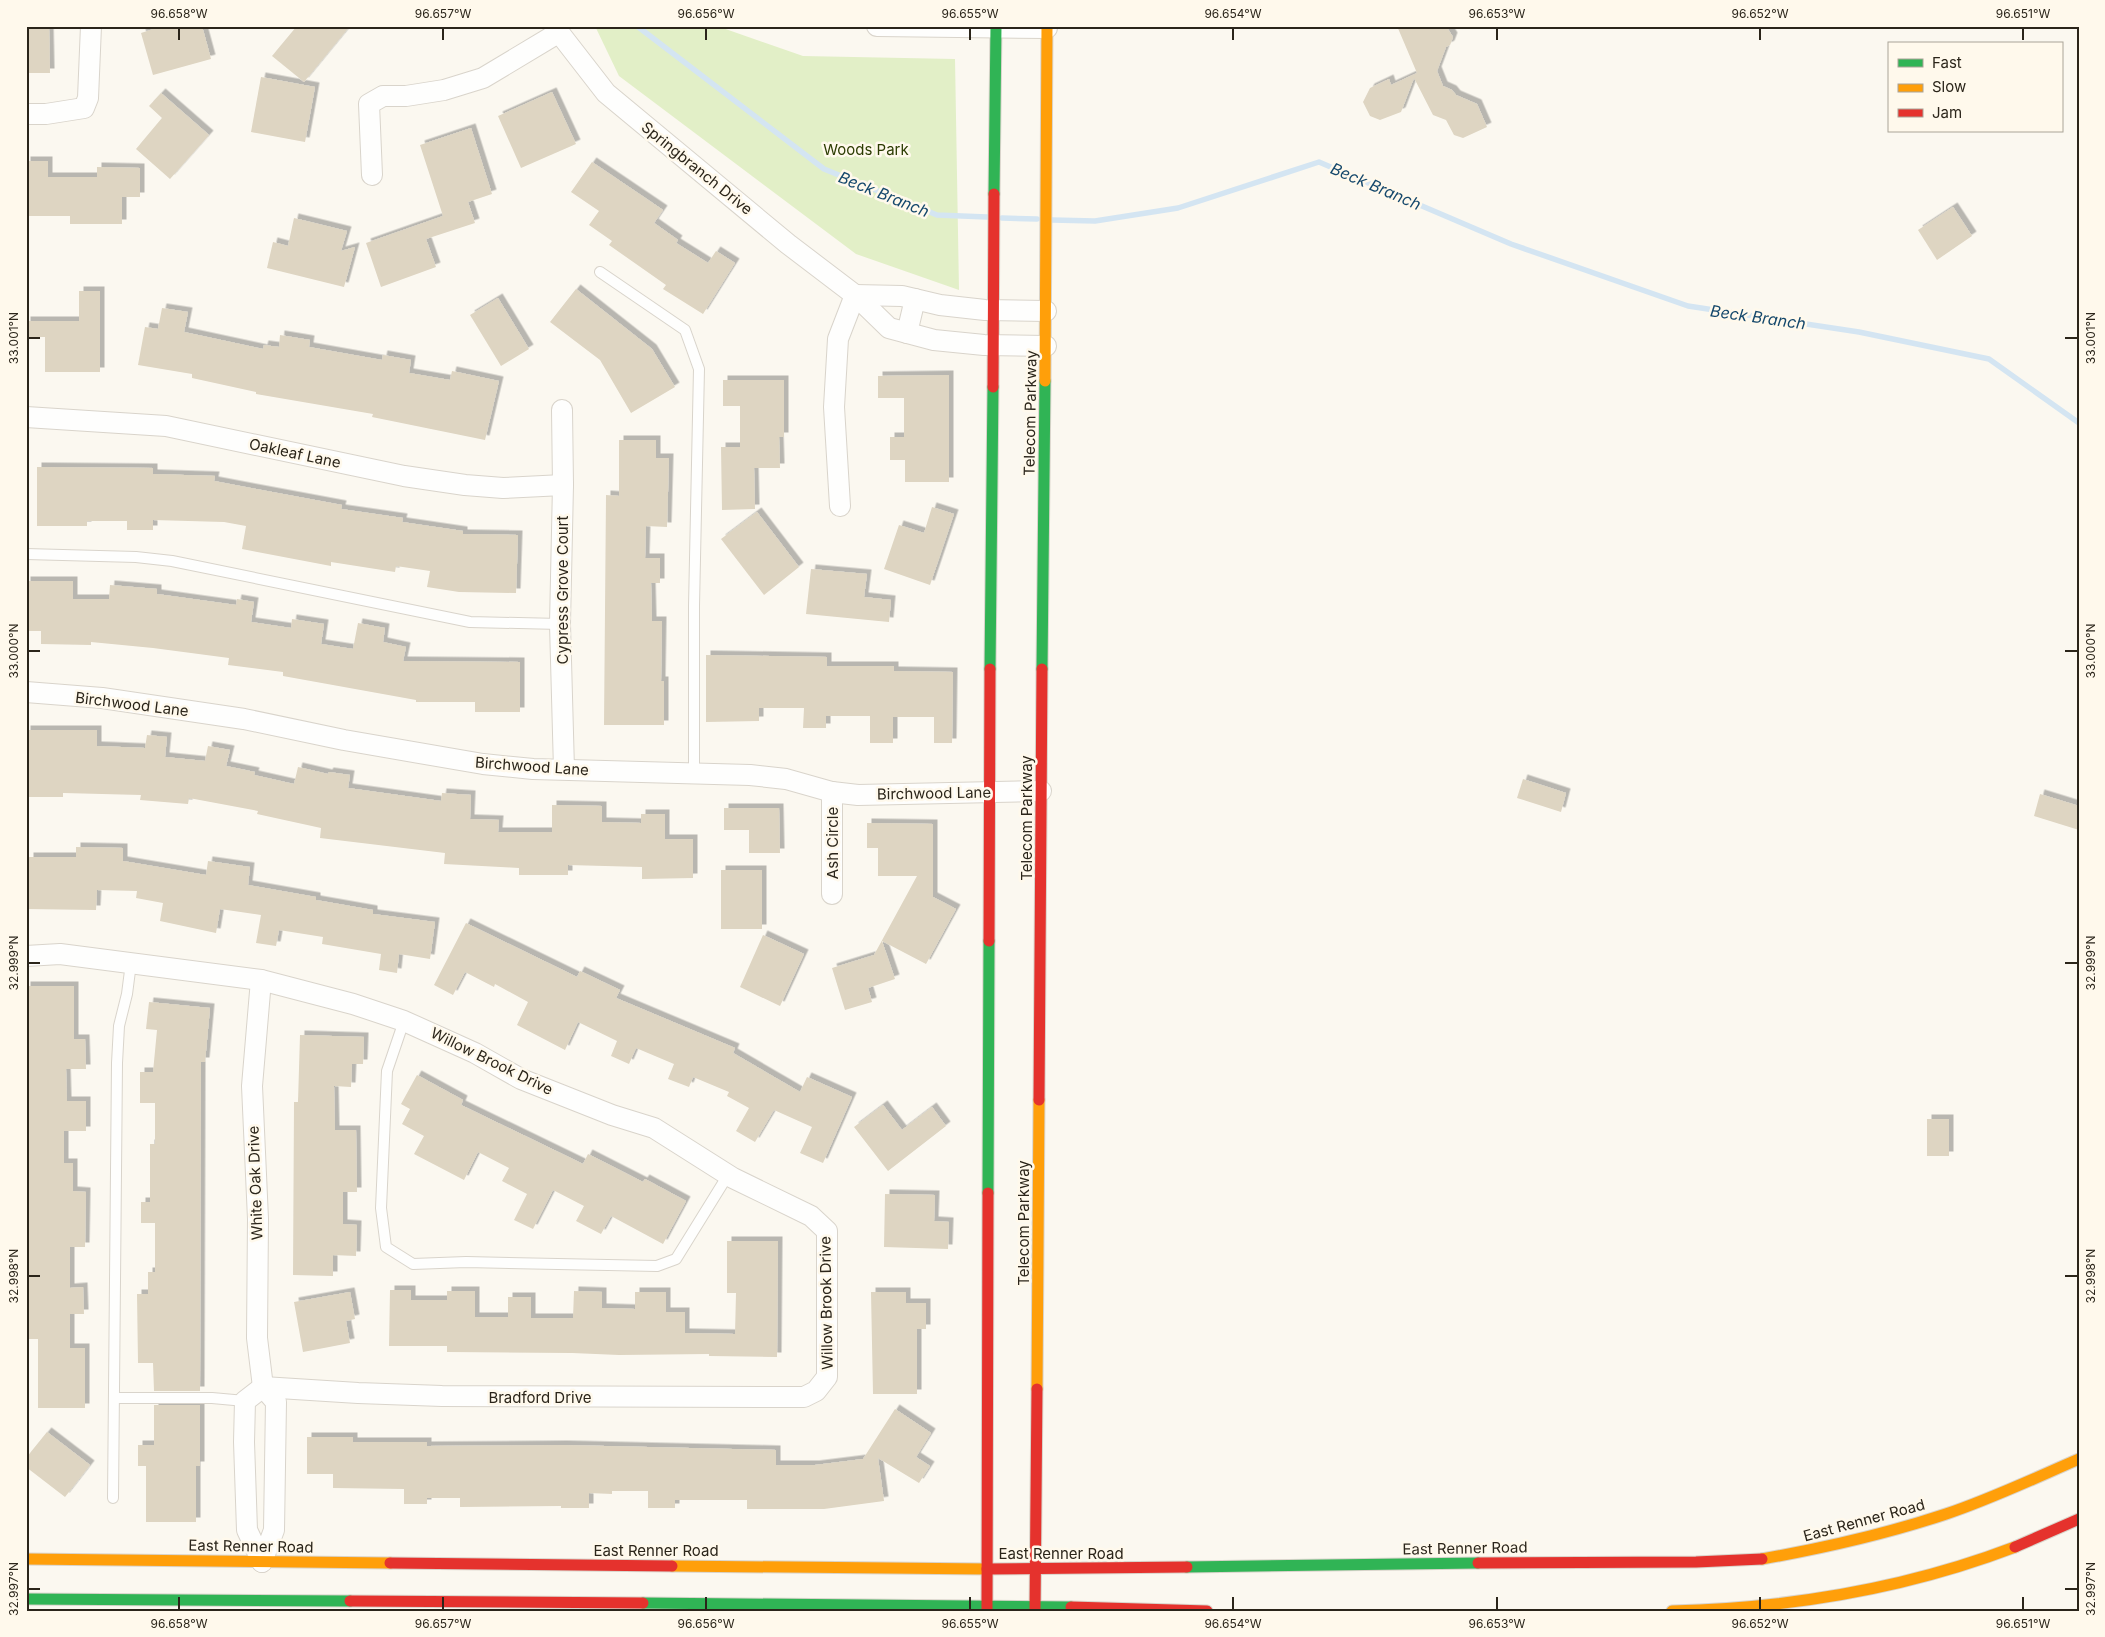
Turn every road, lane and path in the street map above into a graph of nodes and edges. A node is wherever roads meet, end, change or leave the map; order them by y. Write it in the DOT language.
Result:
graph roads {
  1 [pos="91,26"];
  2 [pos="877,26"];
  3 [pos="901,27"];
  4 [pos="996,27"];
  5 [pos="1047,27"];
  6 [pos="556,30"];
  7 [pos="26,114"];
  8 [pos="372,175"];
  9 [pos="600,272"];
  10 [pos="855,296"];
  11 [pos="915,299"];
  12 [pos="993,309"];
  13 [pos="1046,311"];
  14 [pos="907,333"];
  15 [pos="993,344"];
  16 [pos="1046,346"];
  17 [pos="562,410"];
  18 [pos="26,417"];
  19 [pos="563,485"];
  20 [pos="840,506"];
  21 [pos="26,554"];
  22 [pos="560,624"];
  23 [pos="26,692"];
  24 [pos="564,769"];
  25 [pos="694,773"];
  26 [pos="1041,791"];
  27 [pos="832,792"];
  28 [pos="989,792"];
  29 [pos="832,894"];
  30 [pos="26,956"];
  31 [pos="131,963"];
  32 [pos="261,980"];
  33 [pos="404,1021"];
  34 [pos="728,1175"];
  35 [pos="263,1387"];
  36 [pos="816,1391"];
  37 [pos="114,1398"];
  38 [pos="245,1401"];
  39 [pos="2079,1459"];
  40 [pos="113,1498"];
  41 [pos="2079,1519"];
  42 [pos="26,1559"];
  43 [pos="262,1566"];
  44 [pos="986,1568"];
  45 [pos="1035,1570"];
  46 [pos="26,1598"];
  47 [pos="262,1601"];
  48 [pos="452,1606"];
  49 [pos="987,1608"];
  50 [pos="1035,1608"];
  51 [pos="1207,1611"];
  52 [pos="1672,1611"];
  1 -- 7 [label="street"];
  2 -- 3 [label="street"];
  3 -- 4 [label="street"];
  4 -- 5 [label="street"];
  4 -- 12 [label="main road"];
  5 -- 13 [label="main road, Telecom Parkway"];
  6 -- 8 [label="street"];
  6 -- 10 [label="street, Springbranch Drive"];
  9 -- 25 [label="lane"];
  10 -- 11 [label="street"];
  10 -- 14 [label="street, Springbranch Drive"];
  10 -- 20 [label="street"];
  11 -- 12 [label="street"];
  11 -- 14 [label="street"];
  12 -- 13 [label="street"];
  12 -- 15 [label="main road"];
  13 -- 16 [label="main road, Telecom Parkway"];
  14 -- 15 [label="street, Springbranch Drive"];
  15 -- 16 [label="street, Springbranch Drive"];
  15 -- 28 [label="main road"];
  16 -- 26 [label="main road, Telecom Parkway"];
  17 -- 19 [label="street, Cypress Grove Court"];
  18 -- 19 [label="street, Oakleaf Lane"];
  19 -- 22 [label="street, Cypress Grove Court"];
  21 -- 22 [label="lane"];
  22 -- 24 [label="street, Cypress Grove Court"];
  23 -- 24 [label="street, Birchwood Lane"];
  24 -- 25 [label="street, Birchwood Lane"];
  25 -- 27 [label="street, Birchwood Lane"];
  26 -- 28 [label="street, Birchwood Lane"];
  26 -- 45 [label="main road, Telecom Parkway"];
  27 -- 28 [label="street, Birchwood Lane"];
  27 -- 29 [label="street, Ash Circle"];
  28 -- 44 [label="main road"];
  30 -- 31 [label="street, Willow Brook Drive"];
  31 -- 32 [label="street, Willow Brook Drive"];
  31 -- 37 [label="lane"];
  32 -- 33 [label="street, Willow Brook Drive"];
  32 -- 35 [label="street, White Oak Drive"];
  33 -- 34 [label="street, Willow Brook Drive"];
  33 -- 34 [label="lane"];
  34 -- 36 [label="street, Willow Brook Drive"];
  35 -- 36 [label="street, Bradford Drive"];
  35 -- 38 [label="street"];
  35 -- 43 [label="street, White Oak Drive"];
  37 -- 38 [label="lane"];
  37 -- 40 [label="lane"];
  38 -- 43 [label="street"];
  39 -- 45 [label="main road, East Renner Road"];
  41 -- 52 [label="main road"];
  42 -- 43 [label="main road, East Renner Road"];
  43 -- 44 [label="main road, East Renner Road"];
  44 -- 45 [label="main road, East Renner Road"];
  44 -- 49 [label="main road"];
  45 -- 50 [label="main road, Telecom Parkway"];
  46 -- 47 [label="main road"];
  47 -- 48 [label="main road"];
  48 -- 49 [label="main road"];
  49 -- 50 [label="main road"];
  50 -- 51 [label="main road"];
}
